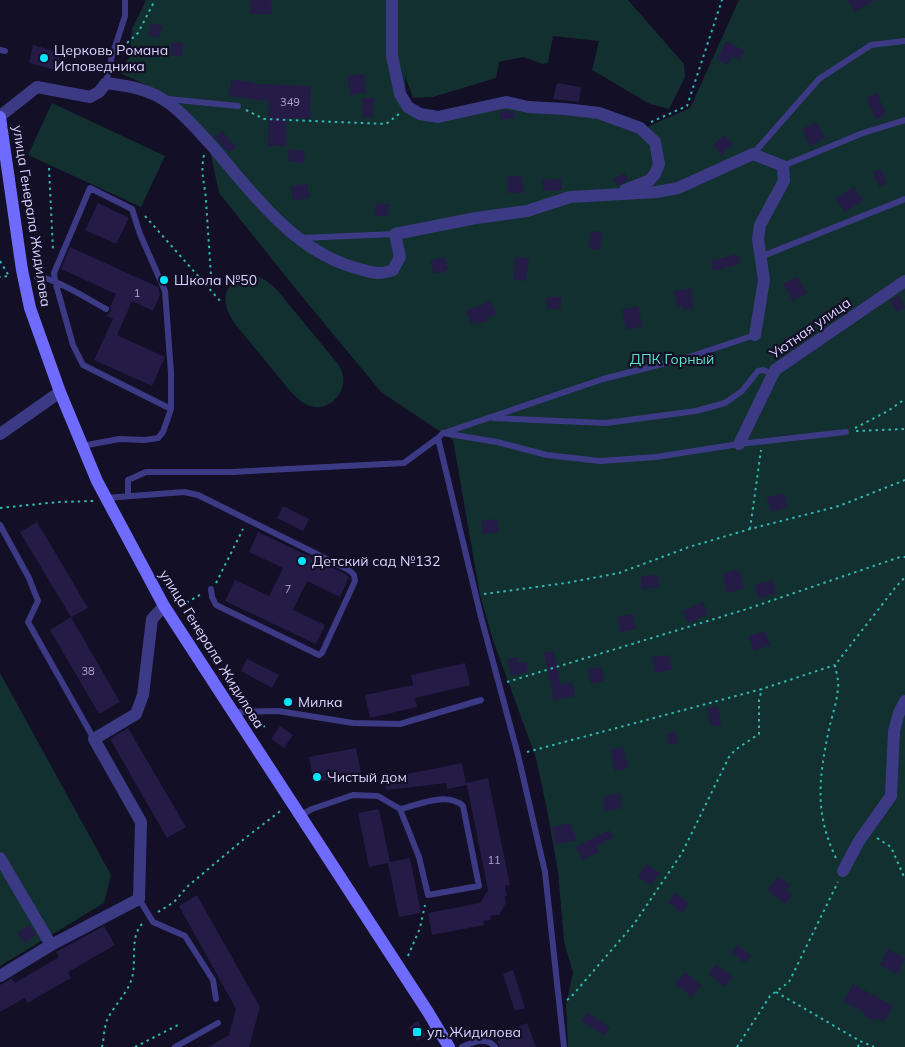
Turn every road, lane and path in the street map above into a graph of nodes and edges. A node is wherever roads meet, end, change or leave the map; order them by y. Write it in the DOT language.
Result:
graph roads {
  1 [pos="125,0"];
  2 [pos="155,0"];
  3 [pos="392,0"];
  4 [pos="722,0"];
  5 [pos="905,41"];
  6 [pos="112,56"];
  7 [pos="106,83"];
  8 [pos="162,98"];
  9 [pos="238,106"];
  10 [pos="408,107"];
  11 [pos="0,117"];
  12 [pos="905,120"];
  13 [pos="640,128"];
  14 [pos="210,144"];
  15 [pos="753,154"];
  16 [pos="783,166"];
  17 [pos="49,168"];
  18 [pos="619,193"];
  19 [pos="905,198"];
  20 [pos="144,215"];
  21 [pos="395,234"];
  22 [pos="297,238"];
  23 [pos="760,257"];
  24 [pos="0,262"];
  25 [pos="54,273"];
  26 [pos="0,277"];
  27 [pos="37,277"];
  28 [pos="55,281"];
  29 [pos="905,281"];
  30 [pos="212,291"];
  31 [pos="221,302"];
  32 [pos="106,309"];
  33 [pos="755,335"];
  34 [pos="773,374"];
  35 [pos="60,392"];
  36 [pos="905,399"];
  37 [pos="171,409"];
  38 [pos="487,418"];
  39 [pos="905,429"];
  40 [pos="846,432"];
  41 [pos="0,434"];
  42 [pos="441,436"];
  43 [pos="762,441"];
  44 [pos="739,444"];
  45 [pos="82,446"];
  46 [pos="905,480"];
  47 [pos="128,496"];
  48 [pos="102,500"];
  49 [pos="0,508"];
  50 [pos="247,520"];
  51 [pos="0,525"];
  52 [pos="750,529"];
  53 [pos="905,557"];
  54 [pos="905,578"];
  55 [pos="211,589"];
  56 [pos="476,595"];
  57 [pos="164,606"];
  58 [pos="182,606"];
  59 [pos="835,665"];
  60 [pos="498,684"];
  61 [pos="762,689"];
  62 [pos="481,700"];
  63 [pos="905,701"];
  64 [pos="233,712"];
  65 [pos="258,721"];
  66 [pos="266,728"];
  67 [pos="94,739"];
  68 [pos="518,755"];
  69 [pos="284,809"];
  70 [pos="400,809"];
  71 [pos="300,815"];
  72 [pos="859,841"];
  73 [pos="0,858"];
  74 [pos="843,871"];
  75 [pos="905,879"];
  76 [pos="428,895"];
  77 [pos="138,899"];
  78 [pos="150,917"];
  79 [pos="51,944"];
  80 [pos="408,956"];
  81 [pos="0,976"];
  82 [pos="775,992"];
  83 [pos="216,999"];
  84 [pos="560,1002"];
  85 [pos="218,1023"];
  86 [pos="180,1024"];
  87 [pos="860,1041"];
  88 [pos="102,1047"];
  89 [pos="135,1047"];
  90 [pos="175,1047"];
  91 [pos="449,1047"];
  92 [pos="462,1047"];
  93 [pos="495,1047"];
  94 [pos="564,1047"];
  95 [pos="737,1047"];
  96 [pos="858,1047"];
  97 [pos="874,1047"];
  1 -- 6 [label="lane"];
  2 -- 6 [label="path"];
  3 -- 10 [label="street"];
  4 -- 13 [label="path"];
  5 -- 15 [label="lane"];
  6 -- 7 [label="lane"];
  7 -- 8 [label="street"];
  7 -- 11 [label="street"];
  8 -- 9 [label="lane"];
  8 -- 14 [label="street"];
  9 -- 10 [label="path"];
  10 -- 13 [label="street"];
  11 -- 35 [label="main road, улица Генерала Жидилова"];
  12 -- 16 [label="lane"];
  13 -- 18 [label="street"];
  14 -- 22 [label="street"];
  14 -- 30 [label="path"];
  15 -- 16 [label="street"];
  15 -- 18 [label="street"];
  16 -- 23 [label="street"];
  17 -- 25 [label="path"];
  18 -- 21 [label="street"];
  19 -- 23 [label="lane"];
  20 -- 30 [label="path"];
  21 -- 22 [label="lane"];
  21 -- 22 [label="street"];
  23 -- 33 [label="street"];
  24 -- 26 [label="path"];
  25 -- 28 [label="lane"];
  25 -- 37 [label="lane"];
  27 -- 28 [label="lane"];
  28 -- 32 [label="lane"];
  28 -- 37 [label="lane"];
  29 -- 34 [label="street, Уютная улица"];
  30 -- 31 [label="path"];
  33 -- 38 [label="lane"];
  34 -- 38 [label="lane"];
  34 -- 44 [label="street, Уютная улица"];
  35 -- 41 [label="street"];
  35 -- 45 [label="main road, улица Генерала Жидилова"];
  36 -- 40 [label="path"];
  37 -- 45 [label="lane"];
  38 -- 42 [label="lane"];
  39 -- 40 [label="path"];
  40 -- 43 [label="lane"];
  42 -- 44 [label="lane"];
  42 -- 47 [label="lane"];
  42 -- 56 [label="lane"];
  43 -- 44 [label="lane"];
  43 -- 52 [label="path"];
  45 -- 48 [label="main road, улица Генерала Жидилова"];
  46 -- 52 [label="path"];
  47 -- 48 [label="lane"];
  47 -- 50 [label="lane"];
  48 -- 49 [label="path"];
  48 -- 57 [label="main road, улица Генерала Жидилова"];
  50 -- 55 [label="path"];
  50 -- 55 [label="lane"];
  51 -- 67 [label="lane"];
  52 -- 56 [label="path"];
  53 -- 60 [label="path"];
  54 -- 59 [label="path"];
  55 -- 58 [label="path"];
  56 -- 60 [label="lane"];
  57 -- 64 [label="main road, улица Генерала Жидилова"];
  57 -- 67 [label="street"];
  59 -- 61 [label="path"];
  59 -- 74 [label="path"];
  60 -- 68 [label="lane"];
  61 -- 68 [label="path"];
  61 -- 84 [label="path"];
  62 -- 64 [label="lane"];
  63 -- 72 [label="street"];
  64 -- 71 [label="main road, улица Генерала Жидилова"];
  65 -- 66 [label="path"];
  67 -- 77 [label="street"];
  68 -- 84 [label="lane"];
  69 -- 78 [label="path"];
  70 -- 71 [label="lane"];
  70 -- 76 [label="lane"];
  70 -- 76 [label="lane"];
  71 -- 91 [label="main road, улица Генерала Жидилова"];
  72 -- 74 [label="street"];
  72 -- 75 [label="path"];
  73 -- 79 [label="street"];
  74 -- 82 [label="path"];
  76 -- 80 [label="path"];
  77 -- 78 [label="lane"];
  77 -- 79 [label="street"];
  78 -- 83 [label="lane"];
  78 -- 88 [label="path"];
  79 -- 81 [label="street"];
  82 -- 87 [label="path"];
  82 -- 95 [label="path"];
  84 -- 94 [label="lane"];
  85 -- 90 [label="lane"];
  86 -- 89 [label="path"];
  87 -- 96 [label="path"];
  87 -- 97 [label="path"];
  92 -- 93 [label="lane"];
}
